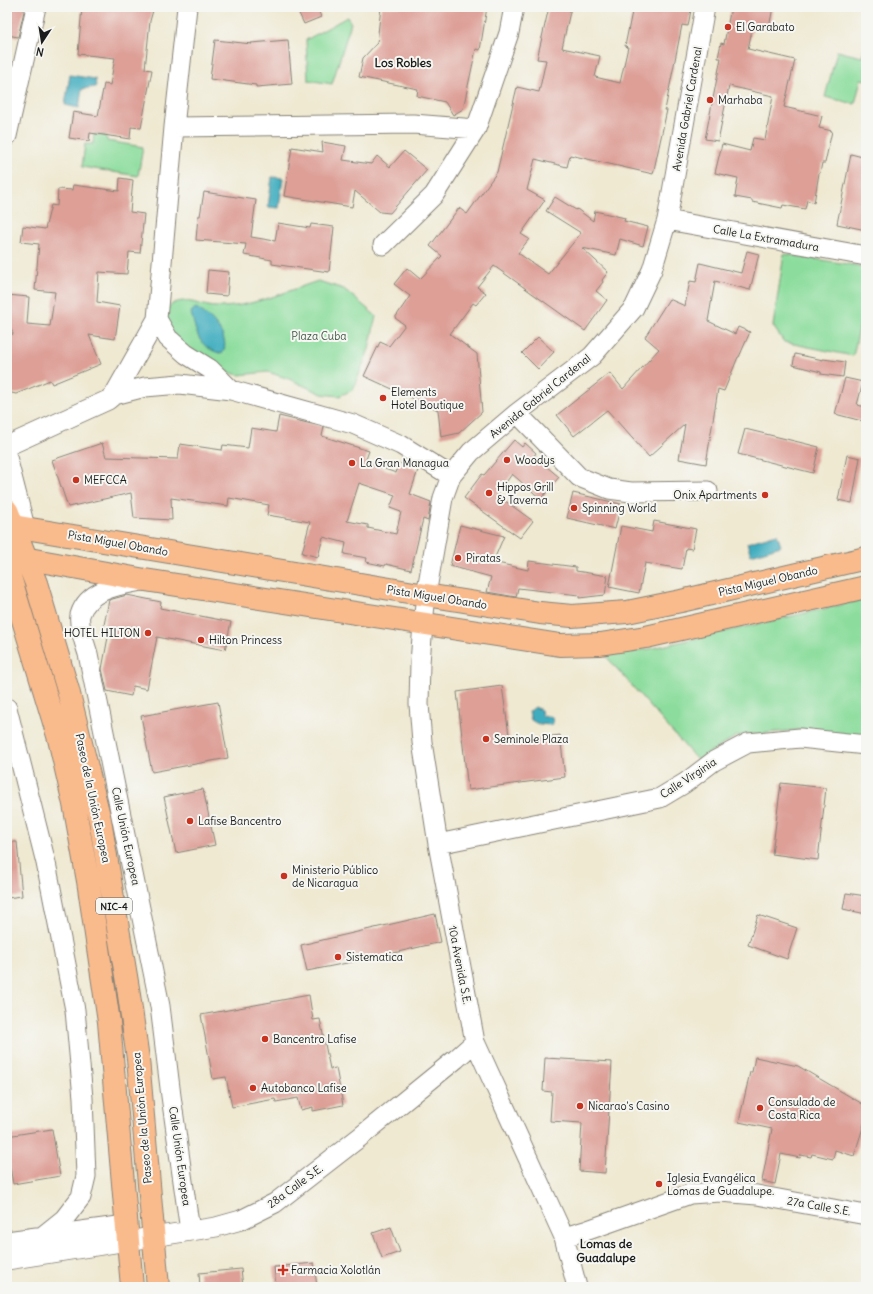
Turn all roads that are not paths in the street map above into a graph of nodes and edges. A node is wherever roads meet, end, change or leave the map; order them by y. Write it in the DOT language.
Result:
graph roads {
  1 [pos="36,7"];
  2 [pos="187,7"];
  3 [pos="514,7"];
  4 [pos="705,7"];
  5 [pos="174,127"];
  6 [pos="476,129"];
  7 [pos="7,136"];
  8 [pos="667,220"];
  9 [pos="383,245"];
  10 [pos="866,256"];
  11 [pos="157,319"];
  12 [pos="232,390"];
  13 [pos="114,395"];
  14 [pos="517,413"];
  15 [pos="7,446"];
  16 [pos="7,457"];
  17 [pos="450,476"];
  18 [pos="708,491"];
  19 [pos="13,522"];
  20 [pos="17,558"];
  21 [pos="866,558"];
  22 [pos="7,567"];
  23 [pos="145,580"];
  24 [pos="866,587"];
  25 [pos="426,595"];
  26 [pos="423,624"];
  27 [pos="7,708"];
  28 [pos="866,745"];
  29 [pos="438,844"];
  30 [pos="474,1042"];
  31 [pos="111,1049"];
  32 [pos="866,1215"];
  33 [pos="190,1231"];
  34 [pos="44,1235"];
  35 [pos="137,1235"];
  36 [pos="564,1237"];
  37 [pos="7,1241"];
  38 [pos="7,1260"];
  39 [pos="132,1287"];
  40 [pos="148,1287"];
  41 [pos="158,1287"];
  42 [pos="577,1287"];
  1 -- 7 [label="street"];
  2 -- 5 [label="street"];
  3 -- 6 [label="street"];
  4 -- 8 [label="street, Avenida Gabriel Cardenal"];
  5 -- 6 [label="street"];
  5 -- 11 [label="street"];
  6 -- 9 [label="street"];
  8 -- 10 [label="street, Calle La Extramadura"];
  8 -- 14 [label="street, Avenida Gabriel Cardenal"];
  11 -- 12 [label="street"];
  11 -- 13 [label="street"];
  12 -- 13 [label="street"];
  12 -- 17 [label="street"];
  13 -- 15 [label="street"];
  14 -- 17 [label="street, Avenida Gabriel Cardenal"];
  14 -- 18 [label="street"];
  16 -- 19 [label="street"];
  17 -- 25 [label="street, Avenida Gabriel Cardenal"];
  19 -- 20 [label="main road, Paseo de la Unión Europea / NIC-4"];
  19 -- 25 [label="main road, Pista Miguel Obando"];
  20 -- 23 [label="main road"];
  20 -- 35 [label="main road, Paseo de la Unión Europea / NIC-4"];
  21 -- 25 [label="main road, Pista Miguel Obando"];
  22 -- 31 [label="main road, Paseo de la Unión Europea / NIC-4"];
  23 -- 26 [label="main road"];
  23 -- 33 [label="street, Calle Unión Europea"];
  24 -- 26 [label="main road"];
  25 -- 26 [label="street, Avenida Gabriel Cardenal"];
  26 -- 29 [label="street, 10a Avenida S.E."];
  27 -- 34 [label="street"];
  28 -- 29 [label="street, Calle Virginia"];
  29 -- 30 [label="street, 10a Avenida S.E."];
  30 -- 33 [label="street, 28a Calle S.E."];
  30 -- 36 [label="street, 10a Avenida S.E."];
  31 -- 35 [label="main road, Paseo de la Unión Europea / NIC-4"];
  31 -- 35 [label="main road"];
  32 -- 36 [label="street, 27a Calle S.E."];
  33 -- 35 [label="street, 28a Calle S.E."];
  34 -- 35 [label="street, 28a Calle S.E."];
  34 -- 37 [label="street, 28a Calle S.E."];
  35 -- 38 [label="street, 28a Calle S.E."];
  35 -- 39 [label="main road, Paseo de la Unión Europea / NIC-4"];
  35 -- 40 [label="main road"];
  35 -- 41 [label="main road, Paseo de la Unión Europea / NIC-4"];
  36 -- 42 [label="street, 10a Avenida S.E."];
}
